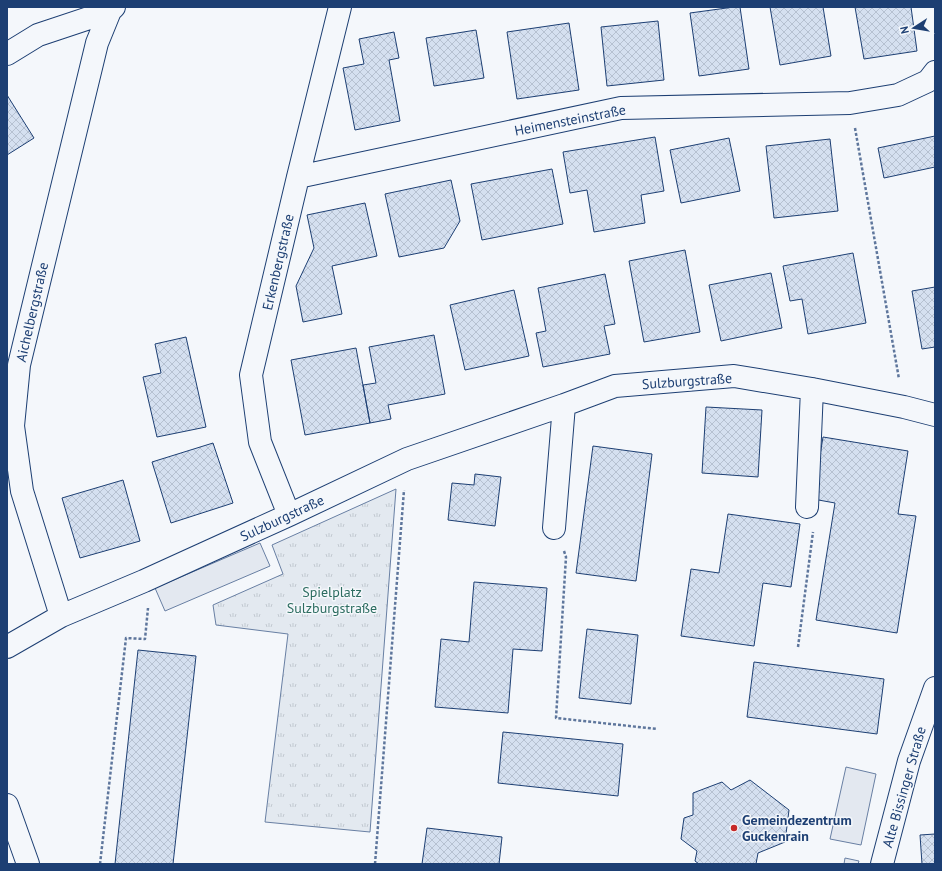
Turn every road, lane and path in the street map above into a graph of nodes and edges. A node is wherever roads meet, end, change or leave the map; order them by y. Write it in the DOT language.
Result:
graph roads {
  1 [pos="340,7"];
  2 [pos="112,9"];
  3 [pos="7,54"];
  4 [pos="935,72"];
  5 [pos="850,103"];
  6 [pos="298,177"];
  7 [pos="812,389"];
  8 [pos="564,405"];
  9 [pos="904,407"];
  10 [pos="935,415"];
  11 [pos="407,459"];
  12 [pos="807,508"];
  13 [pos="289,515"];
  14 [pos="554,528"];
  15 [pos="149,602"];
  16 [pos="61,616"];
  17 [pos="7,647"];
  18 [pos="798,647"];
  19 [pos="935,688"];
  20 [pos="657,729"];
  21 [pos="7,805"];
  22 [pos="28,864"];
  23 [pos="100,864"];
  24 [pos="375,864"];
  25 [pos="882,864"];
  1 -- 6 [label="street, Erkenbergstraße"];
  2 -- 3 [label="street"];
  2 -- 16 [label="street, Aichelbergstraße"];
  4 -- 5 [label="street, Heimensteinstraße"];
  5 -- 6 [label="street, Heimensteinstraße"];
  5 -- 9 [label="path"];
  6 -- 13 [label="street, Erkenbergstraße"];
  7 -- 8 [label="street, Sulzburgstraße"];
  7 -- 9 [label="street, Sulzburgstraße"];
  7 -- 12 [label="street"];
  8 -- 11 [label="street, Sulzburgstraße"];
  8 -- 14 [label="street"];
  9 -- 10 [label="street, Sulzburgstraße"];
  11 -- 13 [label="street, Sulzburgstraße"];
  11 -- 24 [label="path"];
  12 -- 18 [label="path"];
  13 -- 16 [label="street, Sulzburgstraße"];
  14 -- 20 [label="path"];
  15 -- 23 [label="path"];
  16 -- 17 [label="street, Sulzburgstraße"];
  19 -- 25 [label="street, Alte Bissinger Straße"];
  21 -- 22 [label="street"];
}
